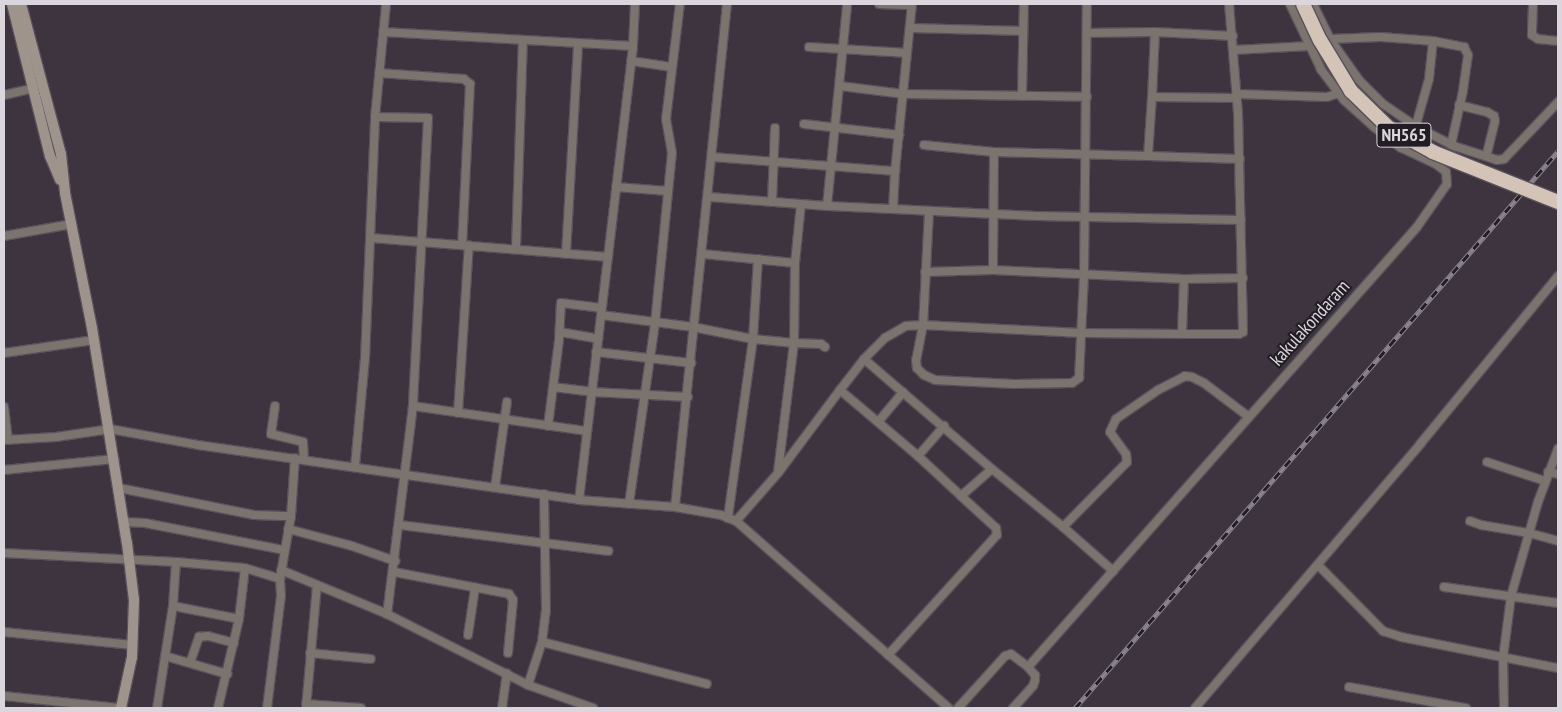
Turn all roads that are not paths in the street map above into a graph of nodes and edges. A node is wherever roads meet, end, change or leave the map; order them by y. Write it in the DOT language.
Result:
graph roads {
  1 [pos="12,4"];
  2 [pos="21,4"];
  3 [pos="386,4"];
  4 [pos="635,4"];
  5 [pos="680,4"];
  6 [pos="727,4"];
  7 [pos="847,4"];
  8 [pos="879,4"];
  9 [pos="912,4"];
  10 [pos="1024,4"];
  11 [pos="1087,4"];
  12 [pos="1229,4"];
  13 [pos="1290,4"];
  14 [pos="1304,4"];
  15 [pos="1313,4"];
  16 [pos="1533,4"];
  17 [pos="910,28"];
  18 [pos="1023,31"];
  19 [pos="383,32"];
  20 [pos="1155,32"];
  21 [pos="1087,33"];
  22 [pos="1233,36"];
  23 [pos="1330,39"];
  24 [pos="523,41"];
  25 [pos="1433,41"];
  26 [pos="1558,41"];
  27 [pos="578,43"];
  28 [pos="633,46"];
  29 [pos="1309,46"];
  30 [pos="809,47"];
  31 [pos="843,49"];
  32 [pos="1234,50"];
  33 [pos="907,53"];
  34 [pos="631,61"];
  35 [pos="672,67"];
  36 [pos="379,73"];
  37 [pos="840,86"];
  38 [pos="34,88"];
  39 [pos="1339,93"];
  40 [pos="904,94"];
  41 [pos="4,95"];
  42 [pos="1022,96"];
  43 [pos="1237,96"];
  44 [pos="1087,97"];
  45 [pos="1152,97"];
  46 [pos="1558,102"];
  47 [pos="1459,105"];
  48 [pos="375,117"];
  49 [pos="804,124"];
  50 [pos="775,128"];
  51 [pos="836,128"];
  52 [pos="1414,133"];
  53 [pos="899,135"];
  54 [pos="924,145"];
  55 [pos="1451,145"];
  56 [pos="994,152"];
  57 [pos="1085,156"];
  58 [pos="1148,156"];
  59 [pos="1486,156"];
  60 [pos="712,158"];
  61 [pos="1240,159"];
  62 [pos="775,163"];
  63 [pos="832,165"];
  64 [pos="895,171"];
  65 [pos="616,187"];
  66 [pos="668,191"];
  67 [pos="65,193"];
  68 [pos="709,197"];
  69 [pos="772,202"];
  70 [pos="1558,202"];
  71 [pos="801,204"];
  72 [pos="828,206"];
  73 [pos="893,209"];
  74 [pos="929,212"];
  75 [pos="992,213"];
  76 [pos="1085,216"];
  77 [pos="1241,220"];
  78 [pos="72,224"];
  79 [pos="4,236"];
  80 [pos="371,238"];
  81 [pos="422,242"];
  82 [pos="465,245"];
  83 [pos="516,248"];
  84 [pos="566,254"];
  85 [pos="703,254"];
  86 [pos="608,257"];
  87 [pos="758,260"];
  88 [pos="795,263"];
  89 [pos="993,270"];
  90 [pos="925,272"];
  91 [pos="1084,275"];
  92 [pos="1558,276"];
  93 [pos="1243,278"];
  94 [pos="1184,279"];
  95 [pos="601,312"];
  96 [pos="655,323"];
  97 [pos="923,326"];
  98 [pos="693,327"];
  99 [pos="560,332"];
  100 [pos="1082,333"];
  101 [pos="1182,334"];
  102 [pos="598,339"];
  103 [pos="753,339"];
  104 [pos="94,340"];
  105 [pos="794,343"];
  106 [pos="825,347"];
  107 [pos="596,352"];
  108 [pos="4,353"];
  109 [pos="650,359"];
  110 [pos="864,360"];
  111 [pos="691,363"];
  112 [pos="553,387"];
  113 [pos="840,390"];
  114 [pos="592,392"];
  115 [pos="903,392"];
  116 [pos="644,394"];
  117 [pos="688,397"];
  118 [pos="506,402"];
  119 [pos="275,406"];
  120 [pos="413,406"];
  121 [pos="4,407"];
  122 [pos="458,412"];
  123 [pos="1249,417"];
  124 [pos="504,420"];
  125 [pos="878,422"];
  126 [pos="548,426"];
  127 [pos="944,426"];
  128 [pos="110,429"];
  129 [pos="587,431"];
  130 [pos="6,440"];
  131 [pos="1558,449"];
  132 [pos="918,456"];
  133 [pos="295,458"];
  134 [pos="114,459"];
  135 [pos="304,459"];
  136 [pos="1487,462"];
  137 [pos="355,466"];
  138 [pos="992,469"];
  139 [pos="4,470"];
  140 [pos="1548,472"];
  141 [pos="406,473"];
  142 [pos="778,473"];
  143 [pos="1558,474"];
  144 [pos="1545,481"];
  145 [pos="495,487"];
  146 [pos="118,488"];
  147 [pos="544,494"];
  148 [pos="961,496"];
  149 [pos="579,500"];
  150 [pos="629,504"];
  151 [pos="676,507"];
  152 [pos="291,516"];
  153 [pos="728,518"];
  154 [pos="736,521"];
  155 [pos="1470,521"];
  156 [pos="124,522"];
  157 [pos="400,525"];
  158 [pos="1063,527"];
  159 [pos="288,528"];
  160 [pos="1529,533"];
  161 [pos="1558,541"];
  162 [pos="543,543"];
  163 [pos="284,550"];
  164 [pos="608,552"];
  165 [pos="4,553"];
  166 [pos="129,558"];
  167 [pos="395,561"];
  168 [pos="176,562"];
  169 [pos="1318,565"];
  170 [pos="245,568"];
  171 [pos="281,570"];
  172 [pos="1113,571"];
  173 [pos="394,572"];
  174 [pos="280,580"];
  175 [pos="317,585"];
  176 [pos="1444,587"];
  177 [pos="475,588"];
  178 [pos="1512,596"];
  179 [pos="1558,603"];
  180 [pos="173,606"];
  181 [pos="387,614"];
  182 [pos="239,619"];
  183 [pos="4,632"];
  184 [pos="468,635"];
  185 [pos="542,642"];
  186 [pos="234,643"];
  187 [pos="132,645"];
  188 [pos="310,652"];
  189 [pos="508,653"];
  190 [pos="888,655"];
  191 [pos="166,656"];
  192 [pos="1503,658"];
  193 [pos="371,659"];
  194 [pos="190,663"];
  195 [pos="1028,667"];
  196 [pos="1558,668"];
  197 [pos="506,673"];
  198 [pos="227,674"];
  199 [pos="707,684"];
  200 [pos="528,685"];
  201 [pos="1349,687"];
  202 [pos="4,696"];
  203 [pos="70,705"];
  204 [pos="306,706"];
  205 [pos="583,707"];
  206 [pos="121,708"];
  207 [pos="156,708"];
  208 [pos="218,708"];
  209 [pos="266,708"];
  210 [pos="361,708"];
  211 [pos="502,708"];
  212 [pos="593,708"];
  213 [pos="950,708"];
  214 [pos="958,708"];
  215 [pos="1012,708"];
  216 [pos="1195,708"];
  217 [pos="1466,708"];
  218 [pos="1504,708"];
  1 -- 38 [label="street"];
  2 -- 67 [label="street"];
  3 -- 19 [label="street"];
  4 -- 28 [label="street"];
  5 -- 35 [label="street"];
  6 -- 60 [label="street"];
  7 -- 31 [label="street"];
  8 -- 9 [label="street"];
  9 -- 17 [label="street"];
  10 -- 18 [label="street"];
  11 -- 21 [label="street"];
  12 -- 22 [label="street"];
  13 -- 29 [label="street, kakulakondaram"];
  14 -- 52 [label="highway, NH565, bridge"];
  15 -- 23 [label="street"];
  16 -- 26 [label="street"];
  17 -- 18 [label="street"];
  17 -- 33 [label="street"];
  18 -- 42 [label="street"];
  19 -- 24 [label="street"];
  19 -- 36 [label="street"];
  20 -- 21 [label="street"];
  20 -- 22 [label="street"];
  20 -- 45 [label="street"];
  21 -- 44 [label="street"];
  22 -- 32 [label="street"];
  23 -- 25 [label="street"];
  23 -- 52 [label="street"];
  24 -- 27 [label="street"];
  24 -- 83 [label="street"];
  25 -- 47 [label="street"];
  25 -- 52 [label="street"];
  27 -- 28 [label="street"];
  27 -- 84 [label="street"];
  28 -- 34 [label="street"];
  29 -- 32 [label="street"];
  29 -- 39 [label="street, kakulakondaram"];
  30 -- 31 [label="street"];
  31 -- 33 [label="street"];
  31 -- 37 [label="street"];
  32 -- 43 [label="street"];
  33 -- 40 [label="street"];
  34 -- 35 [label="street"];
  34 -- 65 [label="street"];
  35 -- 66 [label="street"];
  36 -- 48 [label="street"];
  36 -- 82 [label="street"];
  37 -- 40 [label="street"];
  37 -- 51 [label="street"];
  38 -- 41 [label="street"];
  38 -- 67 [label="street"];
  39 -- 43 [label="street"];
  39 -- 123 [label="street, kakulakondaram"];
  40 -- 42 [label="street"];
  40 -- 53 [label="street"];
  42 -- 44 [label="street"];
  43 -- 45 [label="street"];
  43 -- 61 [label="street"];
  44 -- 57 [label="street"];
  45 -- 58 [label="street"];
  46 -- 59 [label="street"];
  47 -- 55 [label="street"];
  47 -- 59 [label="street"];
  48 -- 80 [label="street"];
  48 -- 81 [label="street"];
  49 -- 51 [label="street"];
  50 -- 62 [label="street"];
  51 -- 53 [label="street"];
  51 -- 63 [label="street"];
  52 -- 55 [label="street"];
  52 -- 70 [label="highway, NH565, bridge"];
  53 -- 64 [label="street"];
  54 -- 56 [label="street"];
  55 -- 59 [label="street"];
  56 -- 57 [label="street"];
  56 -- 75 [label="street"];
  57 -- 58 [label="street"];
  57 -- 76 [label="street"];
  58 -- 61 [label="street"];
  60 -- 62 [label="street"];
  60 -- 68 [label="street"];
  61 -- 77 [label="street"];
  62 -- 63 [label="street"];
  62 -- 69 [label="street"];
  63 -- 64 [label="street"];
  63 -- 72 [label="street"];
  64 -- 73 [label="street"];
  65 -- 66 [label="street"];
  65 -- 86 [label="street"];
  66 -- 96 [label="street"];
  67 -- 78 [label="street"];
  68 -- 69 [label="street"];
  68 -- 85 [label="street"];
  69 -- 71 [label="street"];
  71 -- 72 [label="street"];
  71 -- 88 [label="street"];
  72 -- 73 [label="street"];
  73 -- 74 [label="street"];
  74 -- 75 [label="street"];
  74 -- 90 [label="street"];
  75 -- 76 [label="street"];
  75 -- 89 [label="street"];
  76 -- 77 [label="street"];
  76 -- 91 [label="street"];
  77 -- 93 [label="street"];
  78 -- 79 [label="street"];
  78 -- 104 [label="street"];
  80 -- 81 [label="street"];
  80 -- 137 [label="street"];
  81 -- 82 [label="street"];
  81 -- 120 [label="street"];
  82 -- 83 [label="street"];
  82 -- 122 [label="street"];
  83 -- 84 [label="street"];
  84 -- 86 [label="street"];
  85 -- 87 [label="street"];
  85 -- 98 [label="street"];
  86 -- 95 [label="street"];
  87 -- 88 [label="street"];
  87 -- 103 [label="street"];
  88 -- 105 [label="street"];
  89 -- 90 [label="street"];
  89 -- 91 [label="street"];
  90 -- 97 [label="street"];
  91 -- 94 [label="street"];
  91 -- 100 [label="street"];
  92 -- 169 [label="street"];
  93 -- 94 [label="street"];
  93 -- 101 [label="street"];
  94 -- 101 [label="street"];
  95 -- 96 [label="street"];
  95 -- 99 [label="street"];
  95 -- 102 [label="street"];
  96 -- 98 [label="street"];
  96 -- 109 [label="street"];
  97 -- 100 [label="street"];
  97 -- 100 [label="street"];
  97 -- 110 [label="street"];
  98 -- 103 [label="street"];
  98 -- 111 [label="street"];
  99 -- 102 [label="street"];
  99 -- 112 [label="street"];
  100 -- 101 [label="street"];
  102 -- 107 [label="street"];
  103 -- 105 [label="street"];
  103 -- 153 [label="street"];
  104 -- 108 [label="street"];
  104 -- 128 [label="street"];
  105 -- 106 [label="street"];
  105 -- 142 [label="street"];
  107 -- 109 [label="street"];
  107 -- 114 [label="street"];
  109 -- 111 [label="street"];
  109 -- 116 [label="street"];
  110 -- 113 [label="street"];
  110 -- 115 [label="street"];
  111 -- 117 [label="street"];
  112 -- 114 [label="street"];
  112 -- 126 [label="street"];
  113 -- 125 [label="street"];
  113 -- 142 [label="street"];
  114 -- 116 [label="street"];
  114 -- 129 [label="street"];
  115 -- 125 [label="street"];
  115 -- 127 [label="street"];
  116 -- 117 [label="street"];
  116 -- 150 [label="street"];
  117 -- 151 [label="street"];
  118 -- 124 [label="street"];
  119 -- 135 [label="street"];
  120 -- 122 [label="street"];
  120 -- 141 [label="street"];
  121 -- 130 [label="street"];
  122 -- 124 [label="street"];
  123 -- 158 [label="street"];
  123 -- 172 [label="street, kakulakondaram"];
  124 -- 126 [label="street"];
  124 -- 145 [label="street"];
  125 -- 132 [label="street"];
  126 -- 129 [label="street"];
  127 -- 132 [label="street"];
  127 -- 138 [label="street"];
  128 -- 130 [label="street"];
  128 -- 133 [label="street"];
  128 -- 134 [label="street"];
  129 -- 149 [label="street"];
  131 -- 140 [label="street"];
  132 -- 148 [label="street"];
  133 -- 135 [label="street"];
  133 -- 152 [label="street"];
  134 -- 139 [label="street"];
  134 -- 146 [label="street"];
  135 -- 137 [label="street"];
  136 -- 144 [label="street"];
  137 -- 141 [label="street"];
  138 -- 148 [label="street"];
  138 -- 158 [label="street"];
  140 -- 143 [label="street"];
  140 -- 144 [label="street"];
  141 -- 145 [label="street"];
  141 -- 157 [label="street"];
  142 -- 154 [label="street"];
  144 -- 160 [label="street"];
  145 -- 147 [label="street"];
  146 -- 152 [label="street"];
  146 -- 156 [label="street"];
  147 -- 149 [label="street"];
  147 -- 162 [label="street"];
  148 -- 190 [label="street"];
  149 -- 150 [label="street"];
  150 -- 151 [label="street"];
  151 -- 153 [label="street"];
  152 -- 159 [label="street"];
  153 -- 154 [label="street"];
  154 -- 190 [label="street"];
  155 -- 160 [label="street"];
  156 -- 163 [label="street"];
  156 -- 166 [label="street"];
  157 -- 162 [label="street"];
  157 -- 167 [label="street"];
  158 -- 172 [label="street"];
  159 -- 163 [label="street"];
  159 -- 167 [label="street"];
  160 -- 161 [label="street"];
  160 -- 178 [label="street"];
  162 -- 164 [label="street"];
  162 -- 185 [label="street"];
  163 -- 171 [label="street"];
  165 -- 166 [label="street"];
  166 -- 168 [label="street"];
  166 -- 187 [label="street"];
  167 -- 173 [label="street"];
  168 -- 170 [label="street"];
  168 -- 180 [label="street"];
  169 -- 192 [label="street"];
  169 -- 216 [label="street"];
  170 -- 174 [label="street"];
  170 -- 182 [label="street"];
  171 -- 174 [label="street"];
  171 -- 175 [label="street"];
  172 -- 195 [label="street, kakulakondaram"];
  173 -- 177 [label="street"];
  173 -- 181 [label="street"];
  174 -- 209 [label="street"];
  175 -- 181 [label="street"];
  175 -- 188 [label="street"];
  176 -- 178 [label="street"];
  177 -- 184 [label="street"];
  177 -- 189 [label="street"];
  178 -- 179 [label="street"];
  178 -- 192 [label="street"];
  180 -- 182 [label="street"];
  180 -- 191 [label="street"];
  181 -- 197 [label="street"];
  182 -- 186 [label="street"];
  183 -- 187 [label="street"];
  185 -- 199 [label="street"];
  185 -- 200 [label="street"];
  186 -- 194 [label="street"];
  186 -- 198 [label="street"];
  187 -- 206 [label="street"];
  188 -- 193 [label="street"];
  188 -- 204 [label="street"];
  190 -- 213 [label="street"];
  191 -- 194 [label="street"];
  191 -- 207 [label="street"];
  192 -- 196 [label="street"];
  192 -- 218 [label="street"];
  194 -- 198 [label="street"];
  195 -- 214 [label="street"];
  195 -- 215 [label="street"];
  197 -- 200 [label="street"];
  197 -- 211 [label="street"];
  198 -- 208 [label="street"];
  200 -- 205 [label="street"];
  201 -- 217 [label="street"];
  202 -- 203 [label="street"];
  203 -- 206 [label="street"];
  204 -- 210 [label="street"];
  205 -- 212 [label="street"];
}
